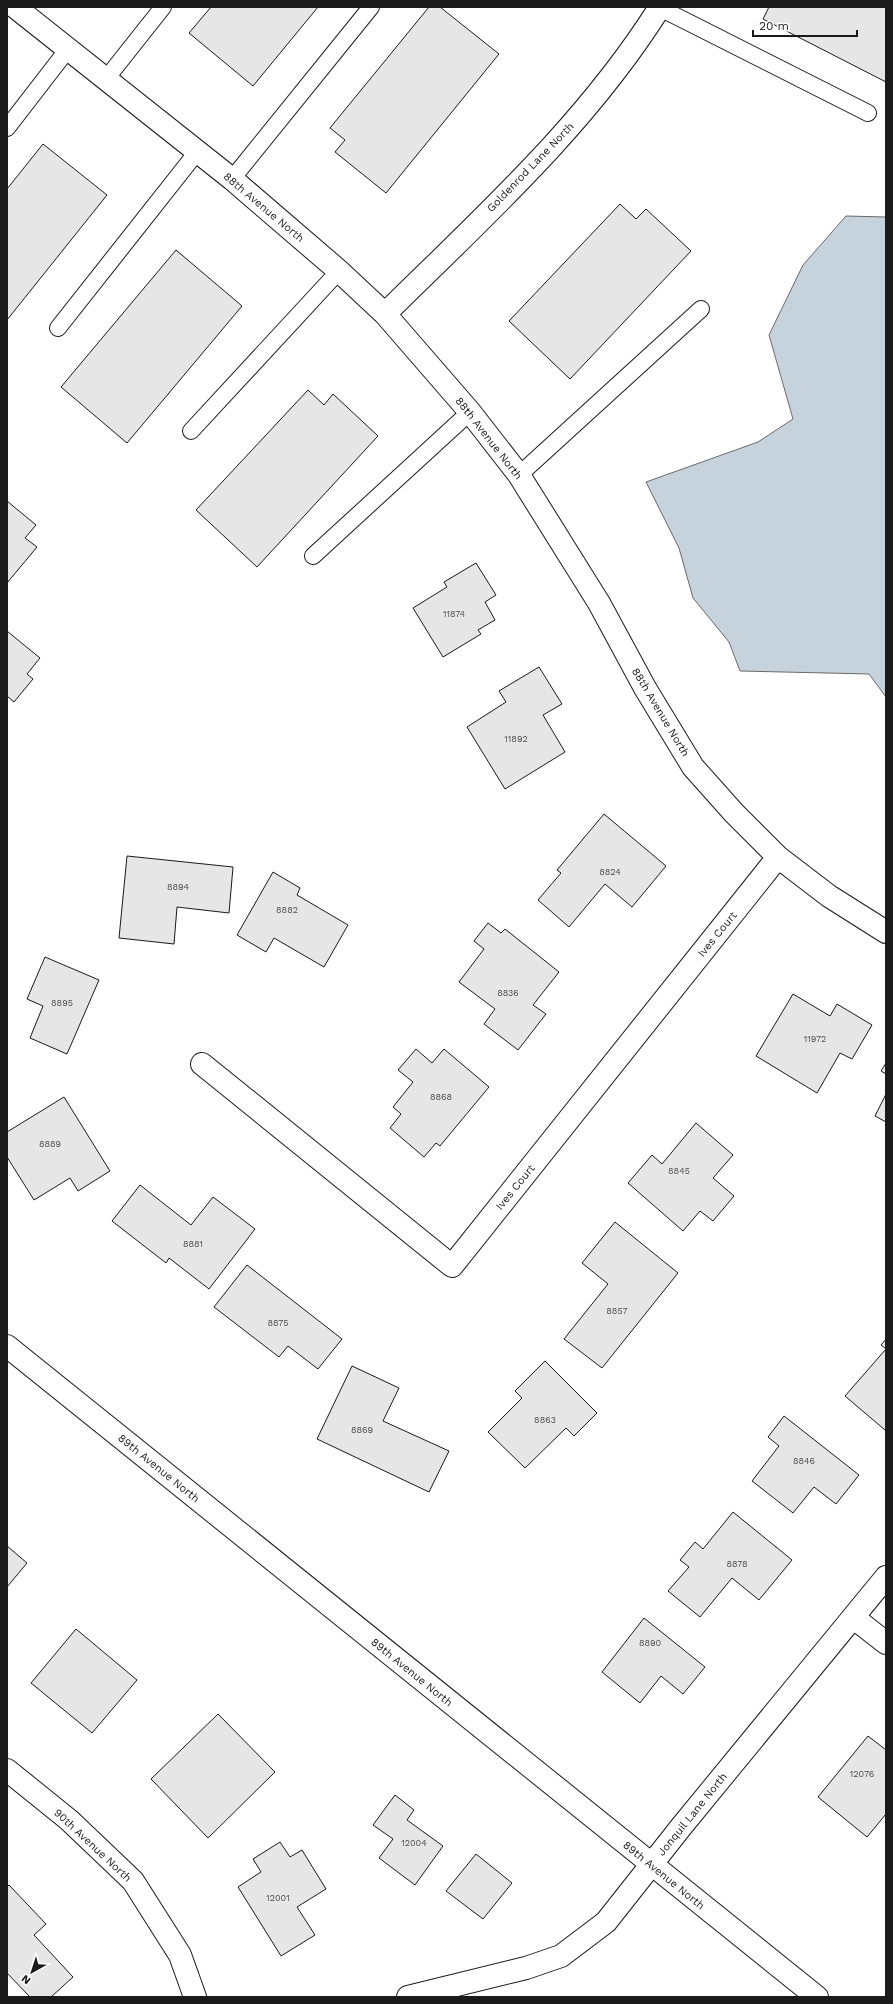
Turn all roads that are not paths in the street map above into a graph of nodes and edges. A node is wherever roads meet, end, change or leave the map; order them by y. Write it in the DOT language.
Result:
graph roads {
  1 [pos="15,7"];
  2 [pos="163,7"];
  3 [pos="371,7"];
  4 [pos="660,8"];
  5 [pos="68,49"];
  6 [pos="106,79"];
  7 [pos="868,113"];
  8 [pos="7,128"];
  9 [pos="197,152"];
  10 [pos="232,179"];
  11 [pos="339,271"];
  12 [pos="701,309"];
  13 [pos="384,314"];
  14 [pos="58,328"];
  15 [pos="470,412"];
  16 [pos="191,431"];
  17 [pos="519,475"];
  18 [pos="313,556"];
  19 [pos="778,857"];
  20 [pos="886,932"];
  21 [pos="202,1064"];
  22 [pos="7,1346"];
  23 [pos="886,1577"];
  24 [pos="854,1618"];
  25 [pos="886,1643"];
  26 [pos="7,1770"];
  27 [pos="651,1865"];
  28 [pos="195,1997"];
  29 [pos="408,1997"];
  30 [pos="817,1997"];
  1 -- 5 [label="street, 88th Avenue North"];
  2 -- 6 [label="lane"];
  3 -- 10 [label="lane"];
  4 -- 7 [label="lane"];
  4 -- 13 [label="street, Goldenrod Lane North"];
  5 -- 6 [label="street, 88th Avenue North"];
  5 -- 8 [label="lane"];
  6 -- 9 [label="street, 88th Avenue North"];
  9 -- 10 [label="street, 88th Avenue North"];
  9 -- 14 [label="lane"];
  10 -- 11 [label="street, 88th Avenue North"];
  11 -- 13 [label="street, 88th Avenue North"];
  11 -- 16 [label="lane"];
  12 -- 17 [label="lane"];
  13 -- 15 [label="street, 88th Avenue North"];
  15 -- 17 [label="street, 88th Avenue North"];
  15 -- 18 [label="lane"];
  17 -- 19 [label="street, 88th Avenue North"];
  19 -- 20 [label="street, 88th Avenue North"];
  19 -- 21 [label="street, Ives Court"];
  22 -- 27 [label="street, 89th Avenue North"];
  23 -- 24 [label="street, Jonquil Lane North"];
  24 -- 25 [label="street"];
  24 -- 27 [label="street, Jonquil Lane North"];
  26 -- 28 [label="street, 90th Avenue North"];
  27 -- 29 [label="street, Jonquil Lane North"];
  27 -- 30 [label="street, 89th Avenue North"];
}
